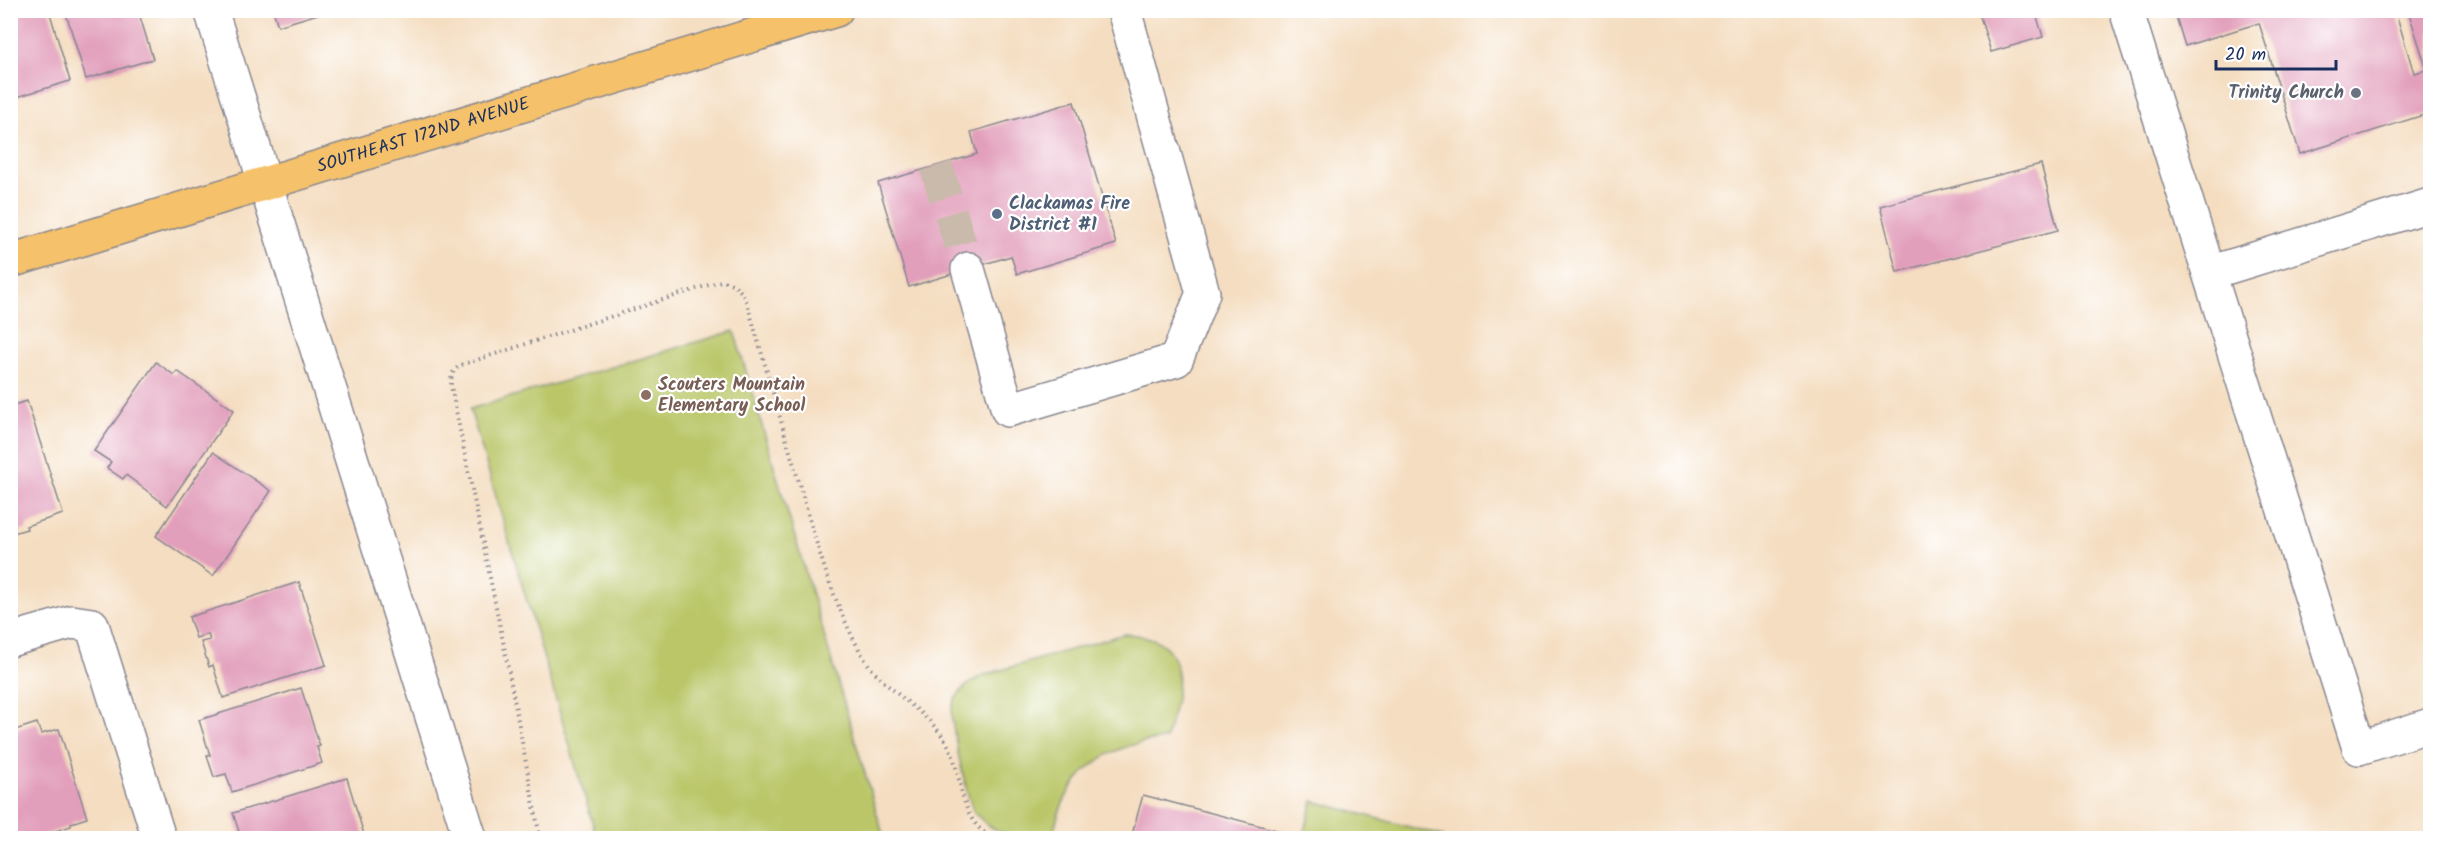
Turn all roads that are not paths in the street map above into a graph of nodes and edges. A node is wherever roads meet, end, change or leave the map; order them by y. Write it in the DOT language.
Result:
graph roads {
  1 [pos="212,10"];
  2 [pos="836,10"];
  3 [pos="1124,10"];
  4 [pos="2126,10"];
  5 [pos="267,184"];
  6 [pos="2430,205"];
  7 [pos="10,261"];
  8 [pos="968,269"];
  9 [pos="2209,273"];
  10 [pos="10,640"];
  11 [pos="2430,725"];
  12 [pos="159,838"];
  13 [pos="470,838"];
  1 -- 5 [label="street"];
  2 -- 5 [label="main road, SOUTHEAST 172ND AVENUE"];
  3 -- 8 [label="street"];
  4 -- 9 [label="street"];
  5 -- 7 [label="main road, SOUTHEAST 172ND AVENUE"];
  5 -- 13 [label="street"];
  6 -- 9 [label="street"];
  9 -- 11 [label="street"];
  10 -- 12 [label="street"];
}
